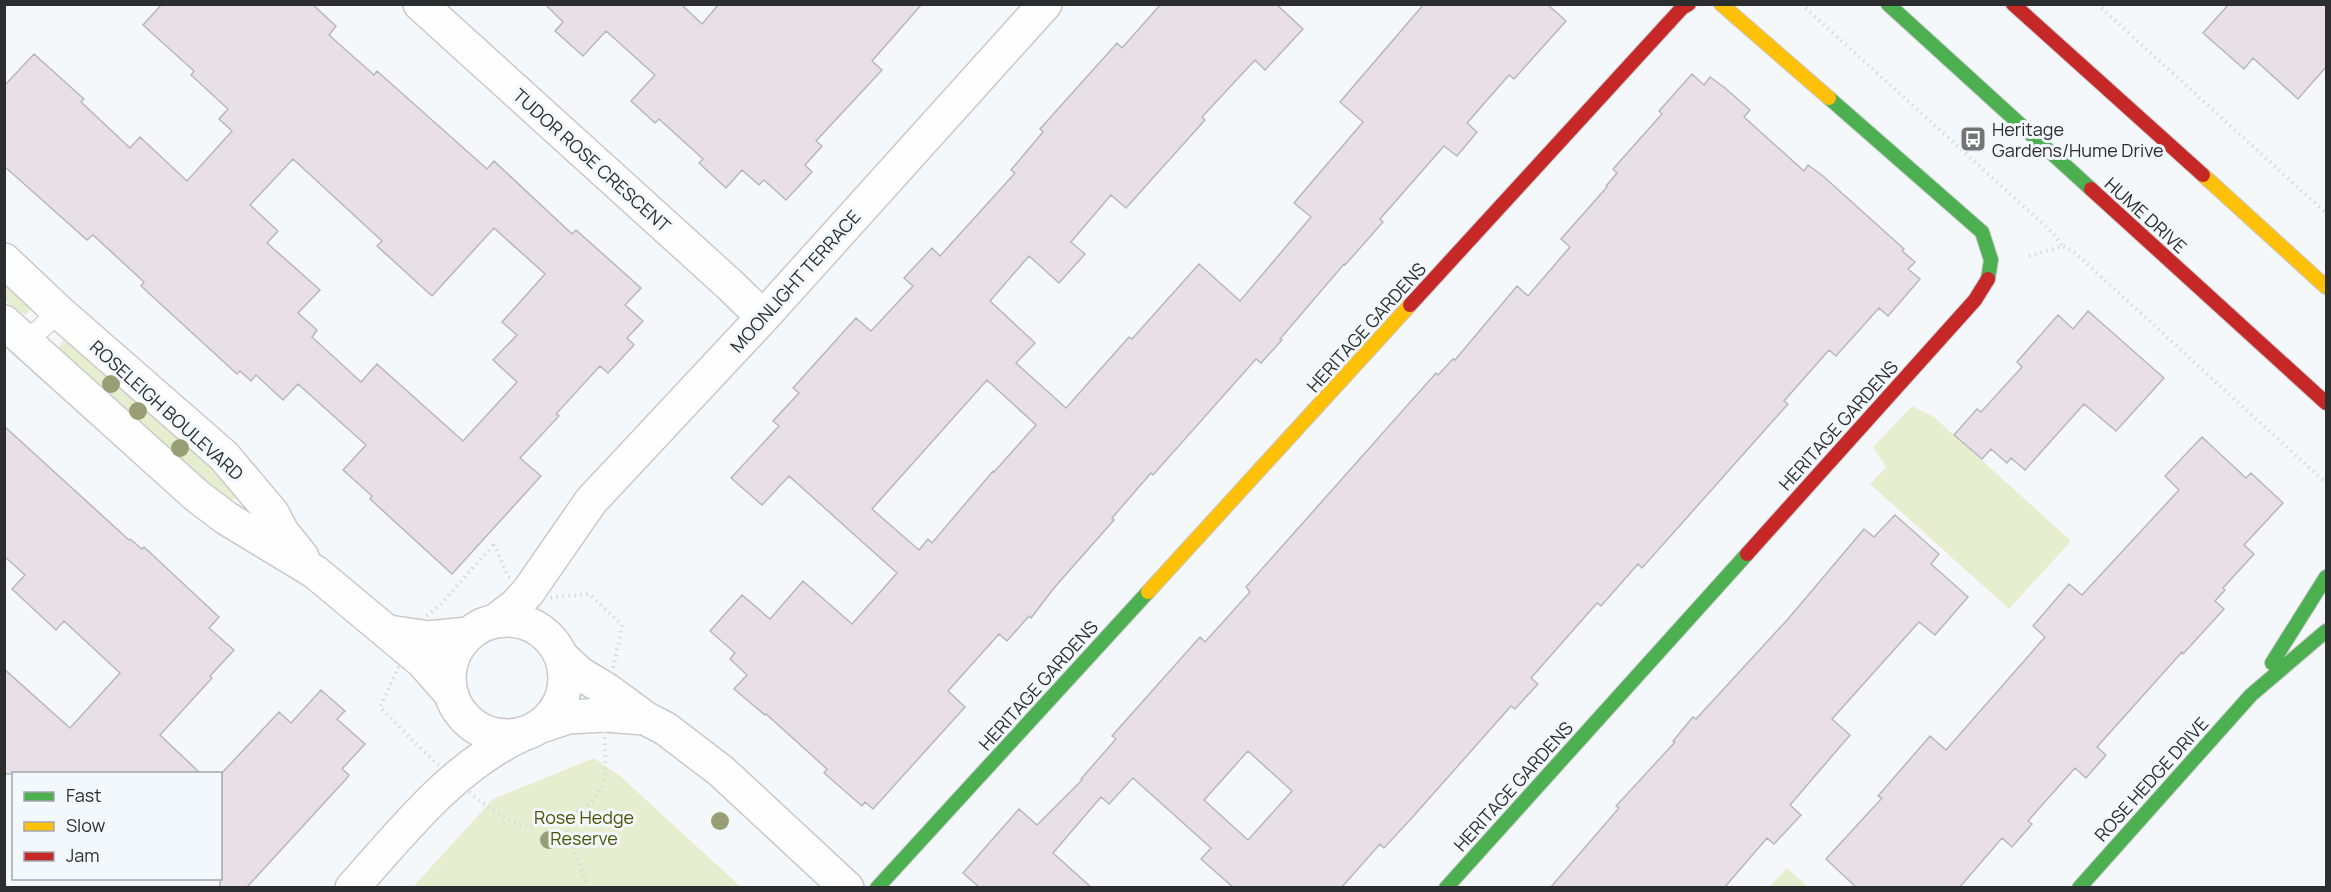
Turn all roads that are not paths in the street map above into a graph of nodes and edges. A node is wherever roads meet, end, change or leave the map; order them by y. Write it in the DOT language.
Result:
graph roads {
  1 [pos="420,4"];
  2 [pos="1045,4"];
  3 [pos="1689,4"];
  4 [pos="1720,4"];
  5 [pos="1888,4"];
  6 [pos="2013,4"];
  7 [pos="4,260"];
  8 [pos="2326,287"];
  9 [pos="59,312"];
  10 [pos="763,317"];
  11 [pos="15,332"];
  12 [pos="2326,404"];
  13 [pos="550,560"];
  14 [pos="315,572"];
  15 [pos="2326,578"];
  16 [pos="482,627"];
  17 [pos="2326,630"];
  18 [pos="388,632"];
  19 [pos="558,650"];
  20 [pos="2251,695"];
  21 [pos="456,703"];
  22 [pos="645,718"];
  23 [pos="533,730"];
  24 [pos="450,783"];
  25 [pos="352,888"];
  26 [pos="847,888"];
  27 [pos="877,888"];
  28 [pos="1446,888"];
  29 [pos="2079,888"];
  1 -- 10 [label="street, TUDOR ROSE CRESCENT"];
  2 -- 10 [label="street, MOONLIGHT TERRACE"];
  3 -- 27 [label="street, HERITAGE GARDENS"];
  4 -- 28 [label="street, HERITAGE GARDENS"];
  5 -- 12 [label="street, HUME DRIVE"];
  6 -- 8 [label="street"];
  7 -- 9 [label="street, ROSELEIGH BOULEVARD"];
  9 -- 11 [label="lane"];
  9 -- 14 [label="street, ROSELEIGH BOULEVARD"];
  10 -- 13 [label="street, MOONLIGHT TERRACE"];
  11 -- 14 [label="street, ROSELEIGH BOULEVARD"];
  13 -- 16 [label="street, MOONLIGHT TERRACE"];
  13 -- 19 [label="street, MOONLIGHT TERRACE"];
  14 -- 18 [label="street, ROSELEIGH BOULEVARD"];
  15 -- 20 [label="street, ROSE HEDGE DRIVE"];
  16 -- 18 [label="street"];
  16 -- 19 [label="street"];
  16 -- 21 [label="street"];
  17 -- 20 [label="street, ROSE HEDGE DRIVE"];
  18 -- 21 [label="street, ROSELEIGH BOULEVARD"];
  19 -- 22 [label="street"];
  19 -- 23 [label="street"];
  20 -- 29 [label="street, ROSE HEDGE DRIVE"];
  21 -- 23 [label="street"];
  21 -- 24 [label="street"];
  22 -- 23 [label="street"];
  22 -- 26 [label="street"];
  23 -- 24 [label="street"];
  24 -- 25 [label="street"];
}
